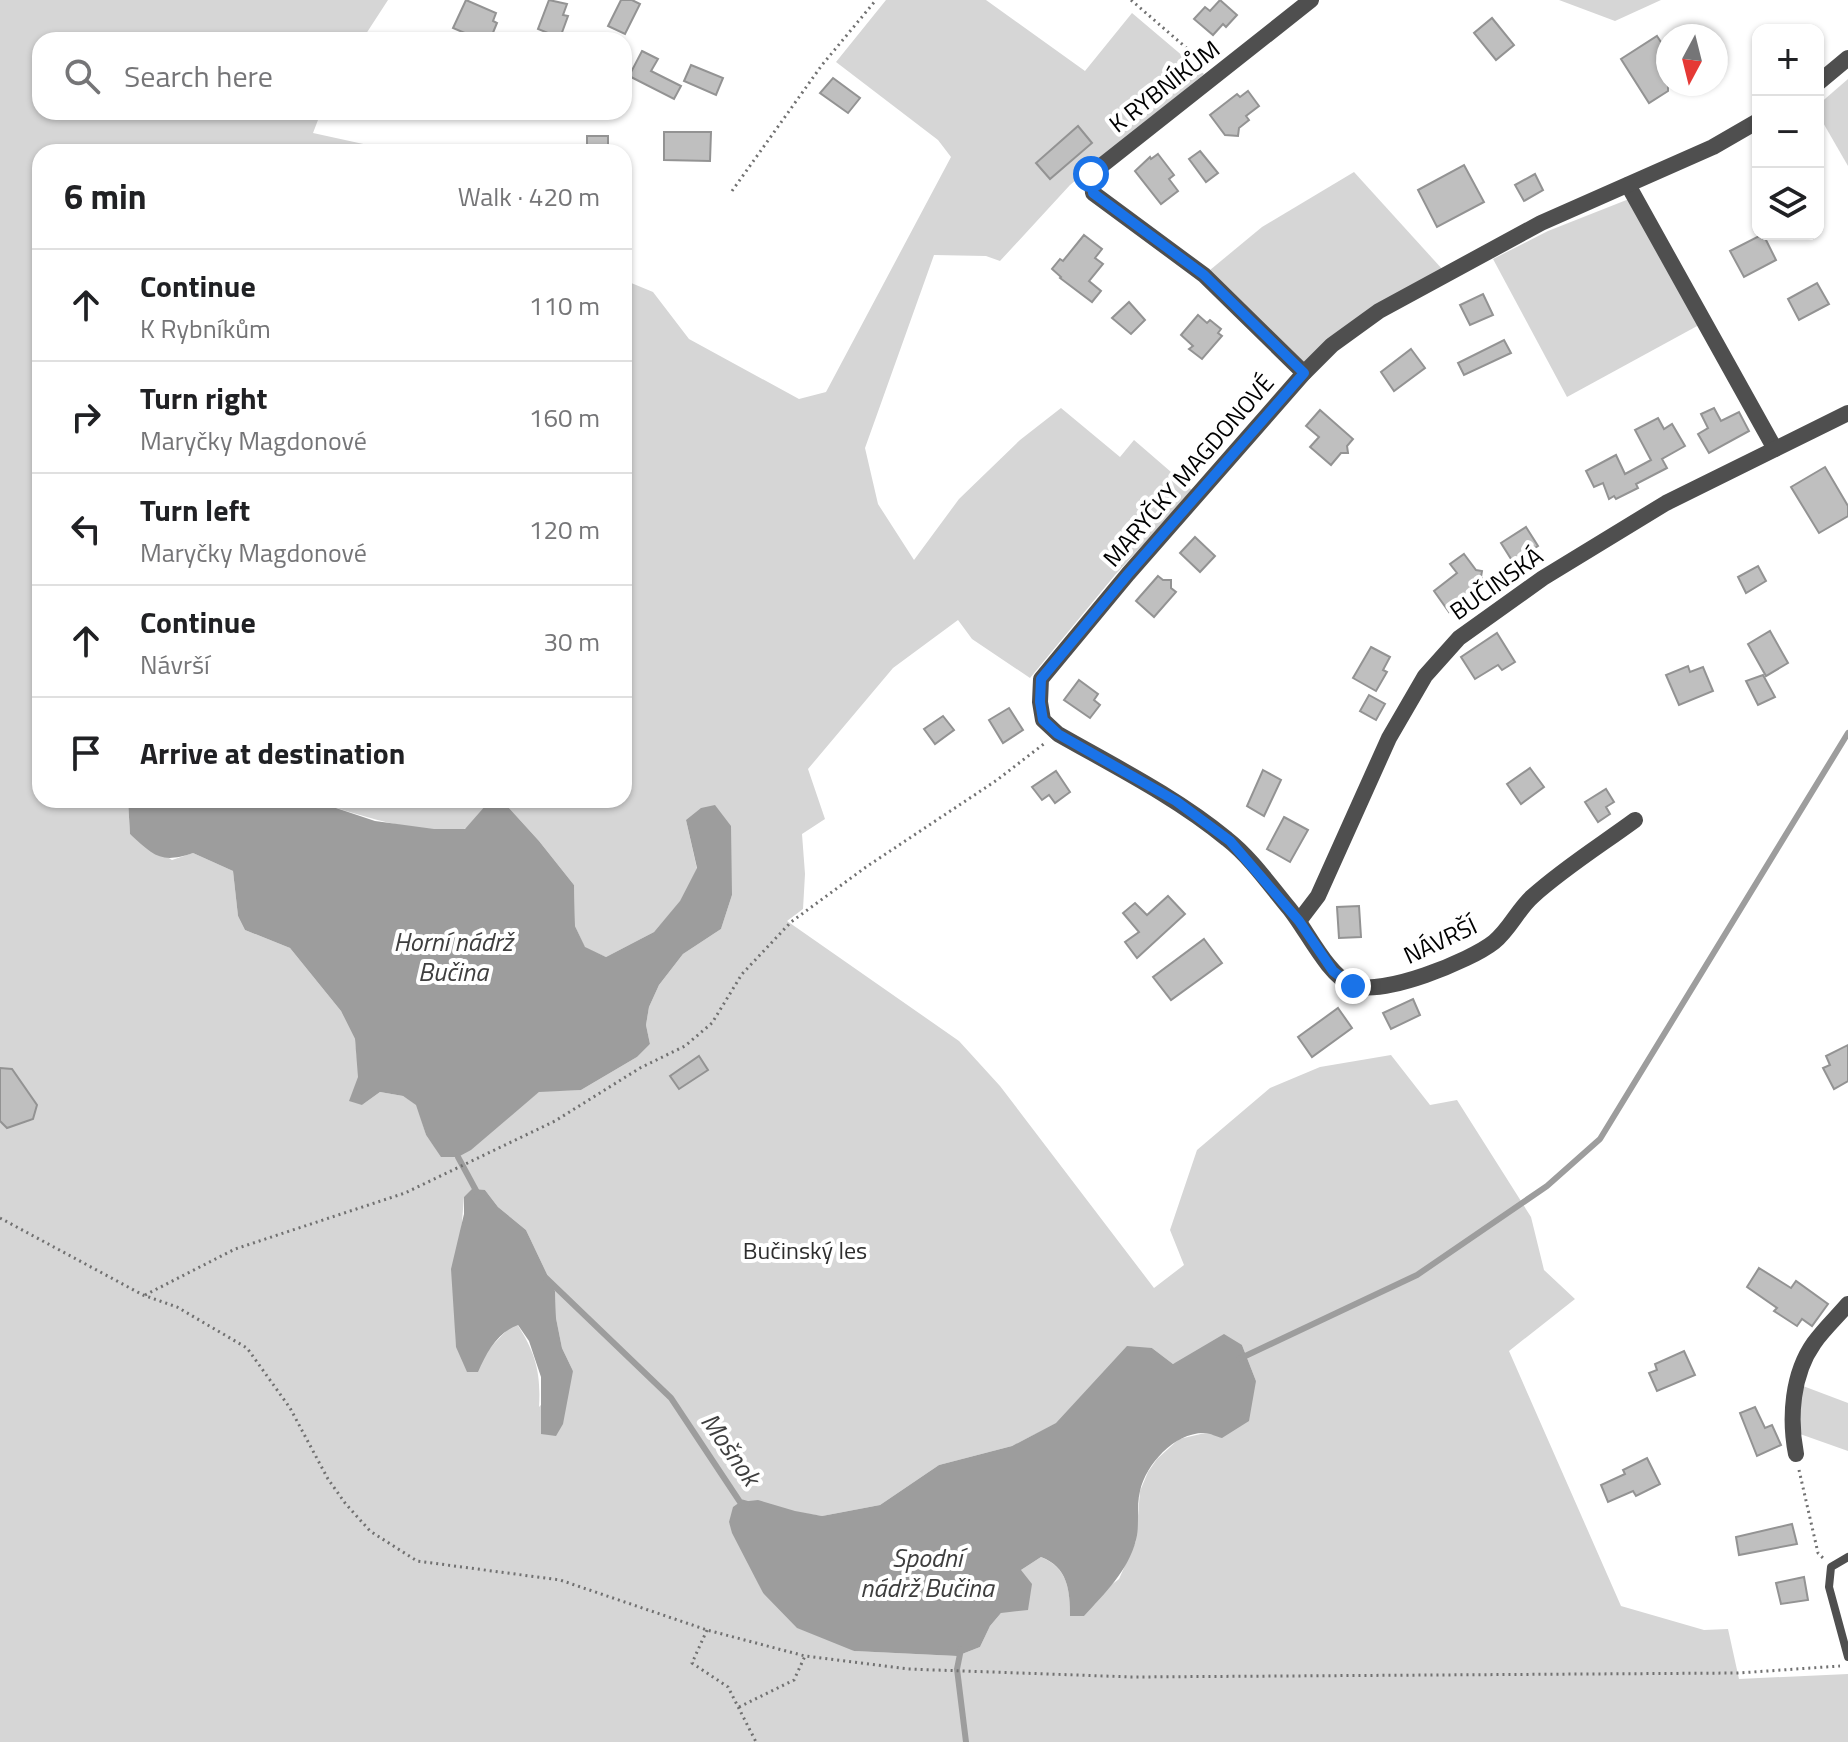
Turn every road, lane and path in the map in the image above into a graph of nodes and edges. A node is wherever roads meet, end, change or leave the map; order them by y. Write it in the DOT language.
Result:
graph roads {
  1 [pos="876,0"];
  2 [pos="1131,0"];
  3 [pos="1311,0"];
  4 [pos="1848,58"];
  5 [pos="1217,74"];
  6 [pos="1824,78"];
  7 [pos="1752,124"];
  8 [pos="1628,185"];
  9 [pos="732,191"];
  10 [pos="1304,373"];
  11 [pos="1848,413"];
  12 [pos="1775,449"];
  13 [pos="1058,734"];
  14 [pos="1635,820"];
  15 [pos="1299,921"];
  16 [pos="0,1218"];
  17 [pos="143,1295"];
  18 [pos="1848,1304"];
  19 [pos="1796,1454"];
  20 [pos="1848,1557"];
  21 [pos="1831,1567"];
  22 [pos="707,1630"];
  23 [pos="805,1656"];
  24 [pos="1848,1657"];
  25 [pos="1848,1665"];
  26 [pos="739,1707"];
  27 [pos="756,1742"];
  1 -- 9 [label="path"];
  2 -- 5 [label="path"];
  3 -- 5 [label="street, K RYBNÍKŮM"];
  4 -- 6 [label="street"];
  5 -- 10 [label="street, K RYBNÍKŮM"];
  7 -- 8 [label="street, MARYČKY MAGDONOVÉ"];
  8 -- 10 [label="street, MARYČKY MAGDONOVÉ"];
  8 -- 12 [label="street"];
  10 -- 13 [label="street, MARYČKY MAGDONOVÉ"];
  11 -- 12 [label="street, BUČINSKÁ"];
  12 -- 15 [label="street, BUČINSKÁ"];
  13 -- 15 [label="street"];
  13 -- 17 [label="path"];
  14 -- 15 [label="street, NÁVRŠÍ"];
  16 -- 17 [label="path"];
  17 -- 22 [label="path"];
  18 -- 19 [label="street"];
  19 -- 21 [label="path"];
  20 -- 21 [label="lane"];
  21 -- 24 [label="lane"];
  22 -- 23 [label="path"];
  22 -- 26 [label="path"];
  23 -- 25 [label="path"];
  23 -- 26 [label="path"];
  26 -- 27 [label="path"];
}
